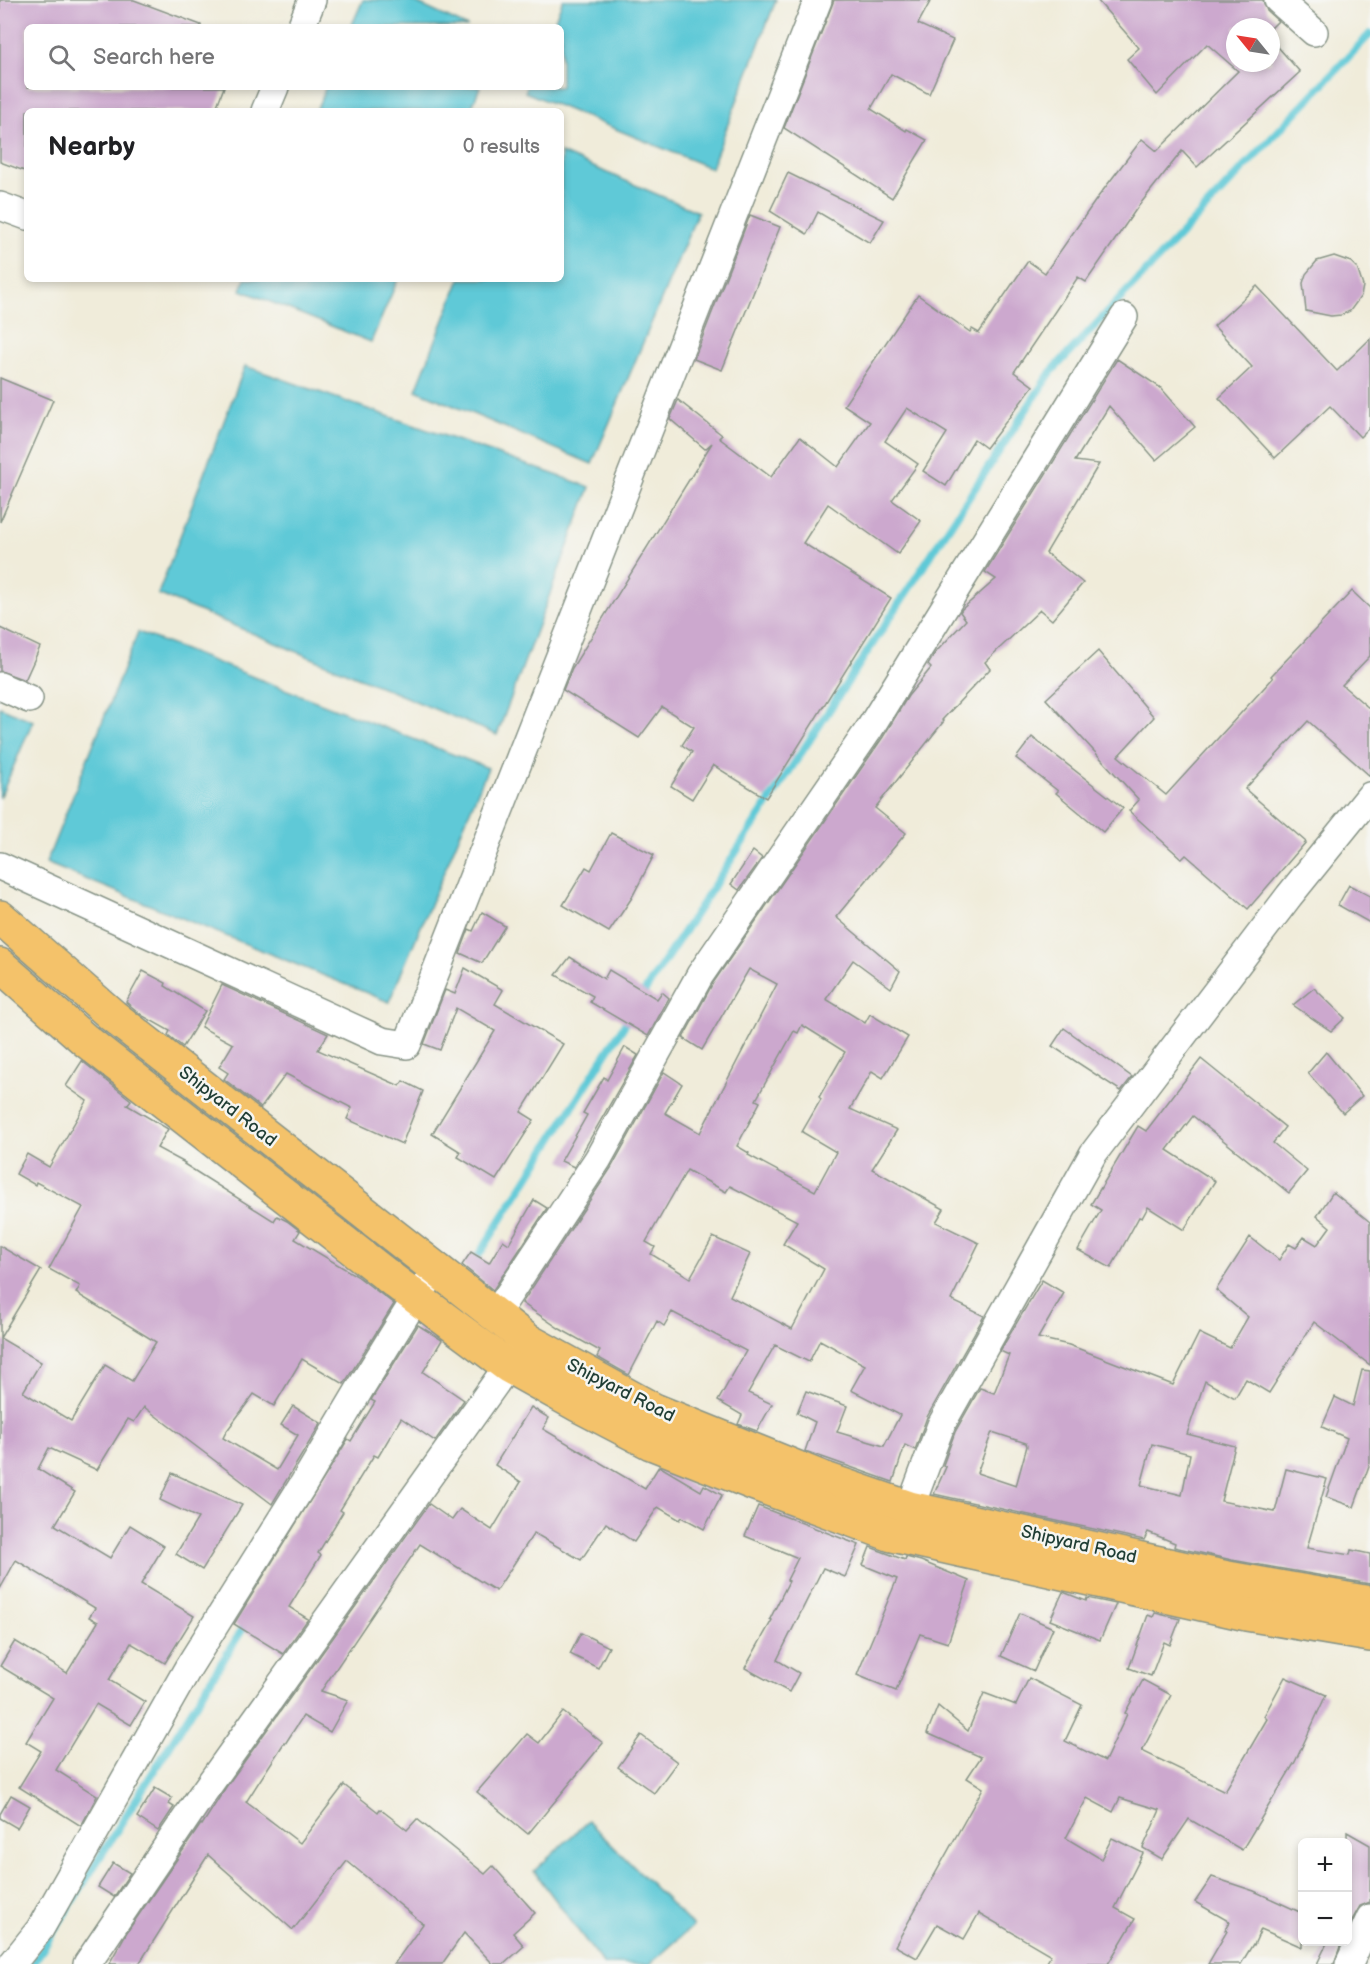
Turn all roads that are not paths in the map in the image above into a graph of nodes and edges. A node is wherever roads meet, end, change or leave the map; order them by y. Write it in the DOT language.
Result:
graph roads {
  1 [pos="312,0"];
  2 [pos="818,0"];
  3 [pos="1278,0"];
  4 [pos="302,24"];
  5 [pos="1314,32"];
  6 [pos="274,90"];
  7 [pos="266,108"];
  8 [pos="0,206"];
  9 [pos="24,215"];
  10 [pos="1124,317"];
  11 [pos="0,686"];
  12 [pos="29,699"];
  13 [pos="1370,796"];
  14 [pos="0,866"];
  15 [pos="0,917"];
  16 [pos="0,964"];
  17 [pos="436,1270"];
  18 [pos="416,1298"];
  19 [pos="495,1315"];
  20 [pos="527,1340"];
  21 [pos="508,1366"];
  22 [pos="910,1508"];
  23 [pos="1370,1603"];
  24 [pos="1370,1635"];
  25 [pos="1370,1918"];
  26 [pos="12,1964"];
  27 [pos="87,1964"];
  28 [pos="1349,1964"];
  1 -- 4 [label="street"];
  2 -- 14 [label="street"];
  3 -- 5 [label="street"];
  6 -- 7 [label="street"];
  8 -- 9 [label="street"];
  10 -- 19 [label="street"];
  11 -- 12 [label="street"];
  13 -- 22 [label="street"];
  15 -- 17 [label="main road, Shipyard Road"];
  16 -- 18 [label="main road, Shipyard Road"];
  17 -- 18 [label="street"];
  17 -- 19 [label="main road, Shipyard Road"];
  18 -- 21 [label="main road, Shipyard Road"];
  18 -- 26 [label="street"];
  19 -- 20 [label="main road, Shipyard Road"];
  20 -- 21 [label="street"];
  20 -- 22 [label="main road, Shipyard Road"];
  21 -- 24 [label="main road, Shipyard Road"];
  21 -- 27 [label="street"];
  22 -- 23 [label="main road, Shipyard Road"];
  25 -- 28 [label="street"];
}
